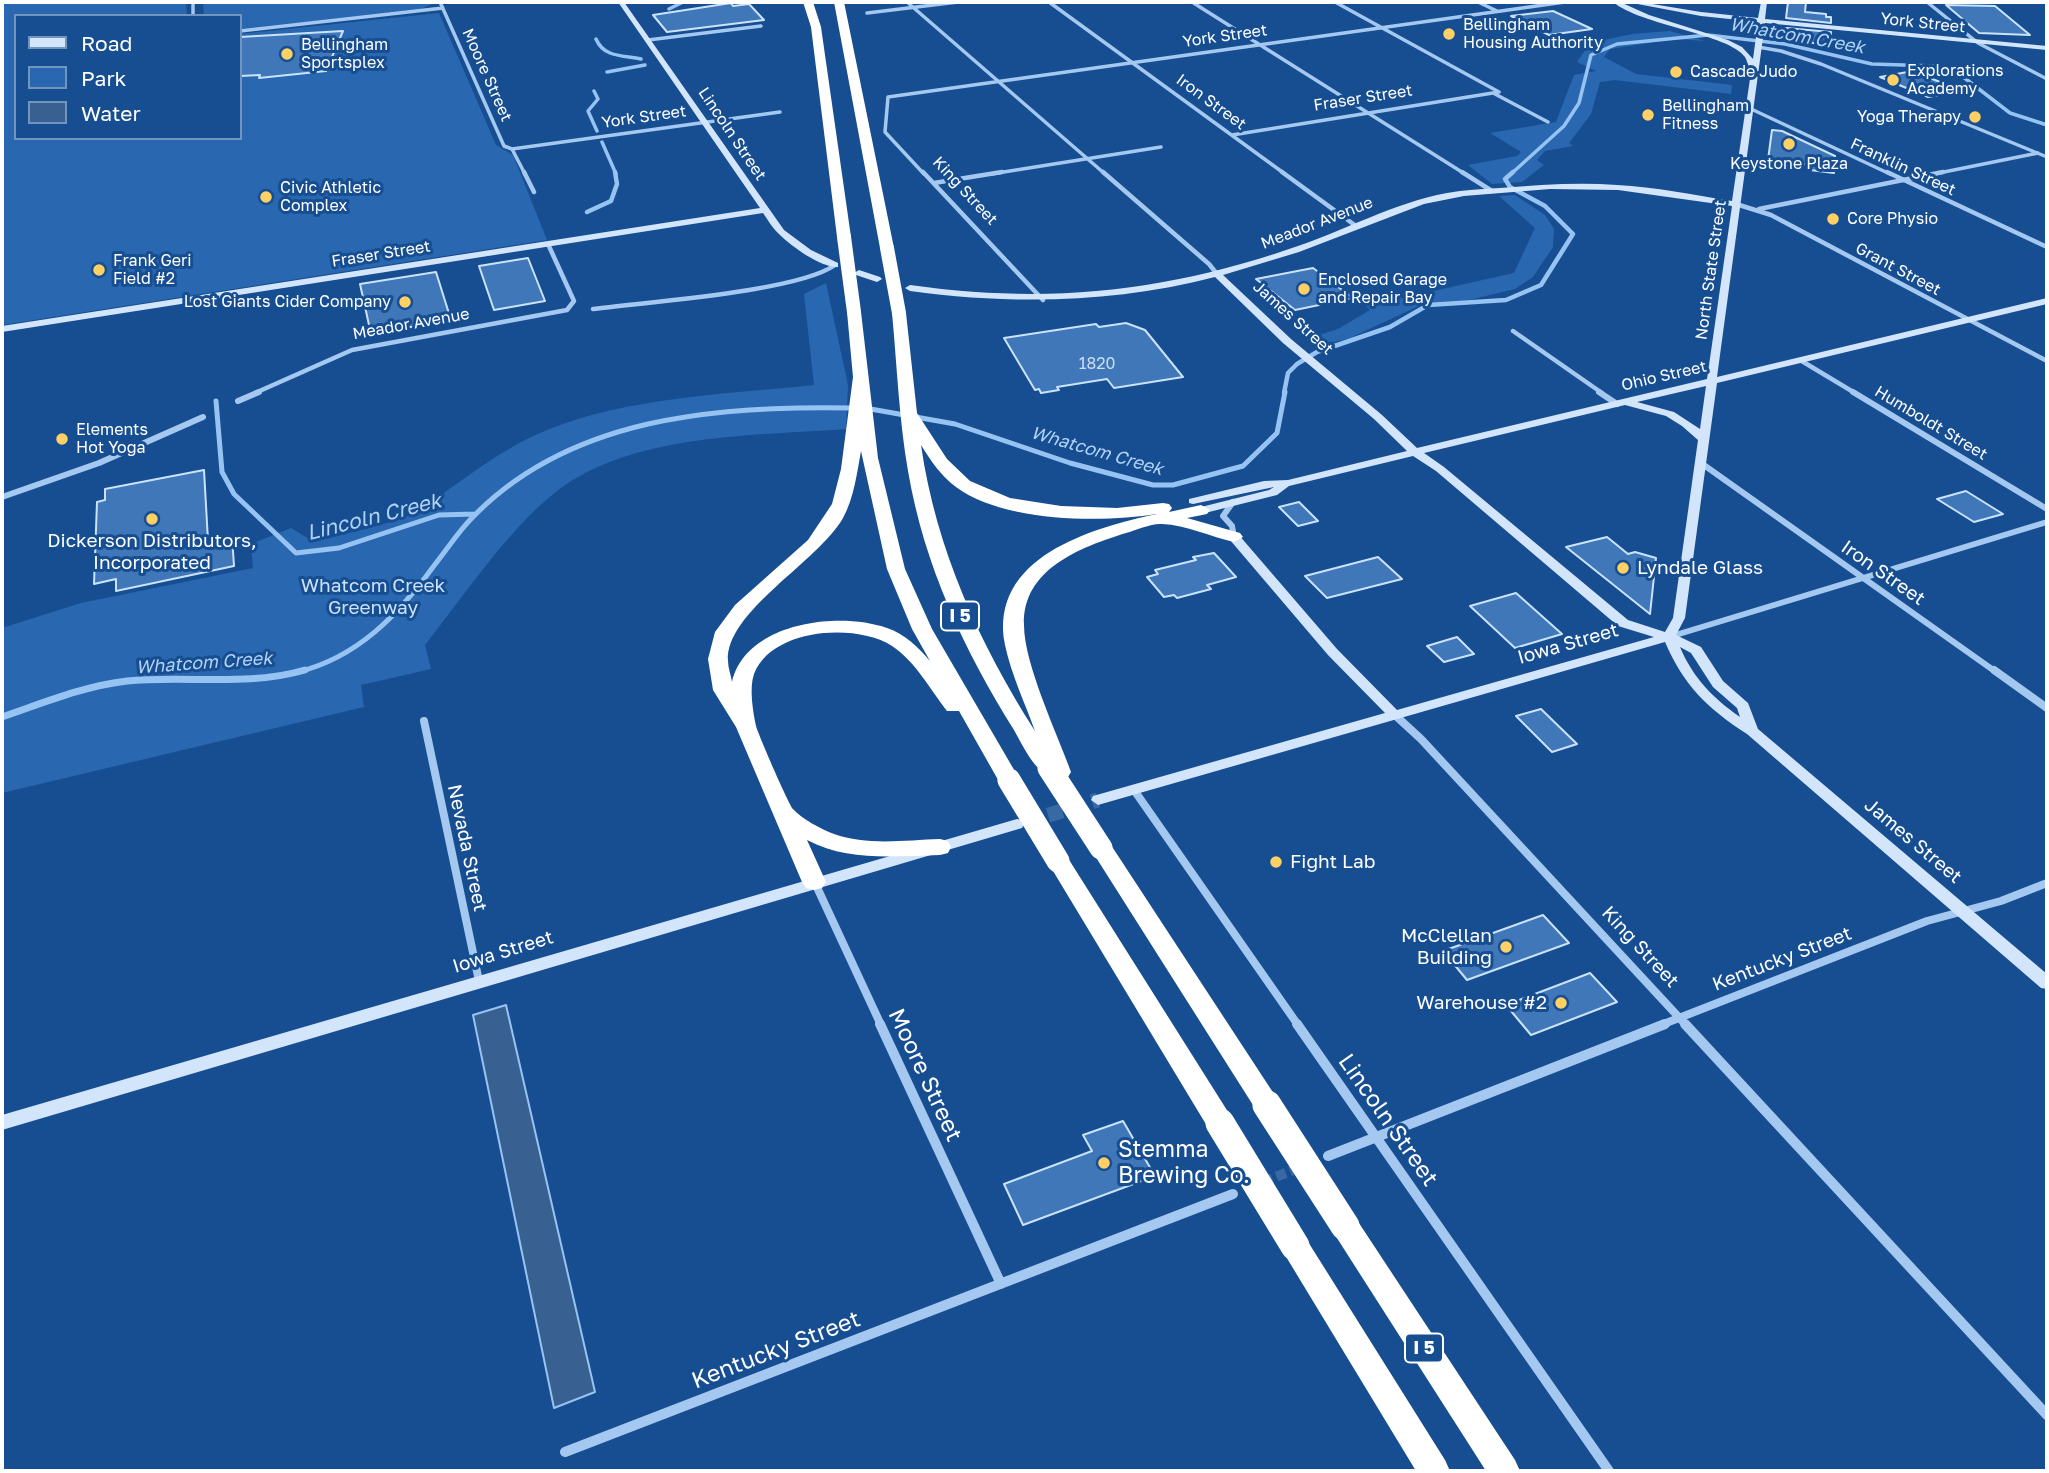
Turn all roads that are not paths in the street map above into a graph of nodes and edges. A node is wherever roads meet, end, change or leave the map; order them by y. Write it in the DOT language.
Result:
graph roads {
  1 [pos="440,2"];
  2 [pos="621,2"];
  3 [pos="839,2"];
  4 [pos="907,2"];
  5 [pos="958,2"];
  6 [pos="1049,2"];
  7 [pos="1192,2"];
  8 [pos="1335,2"];
  9 [pos="1478,2"];
  10 [pos="1565,2"];
  11 [pos="1616,2"];
  12 [pos="1630,2"];
  13 [pos="1764,2"];
  14 [pos="1927,2"];
  15 [pos="809,3"];
  16 [pos="914,7"];
  17 [pos="443,8"];
  18 [pos="1497,11"];
  19 [pos="867,13"];
  20 [pos="1762,20"];
  21 [pos="761,26"];
  22 [pos="1382,28"];
  23 [pos="242,31"];
  24 [pos="648,40"];
  25 [pos="1978,43"];
  26 [pos="1261,45"];
  27 [pos="1758,47"];
  28 [pos="2047,48"];
  29 [pos="1133,63"];
  30 [pos="1753,72"];
  31 [pos="2047,79"];
  32 [pos="999,82"];
  33 [pos="1497,93"];
  34 [pos="888,97"];
  35 [pos="1749,108"];
  36 [pos="780,112"];
  37 [pos="1370,113"];
  38 [pos="706,122"];
  39 [pos="1548,122"];
  40 [pos="1232,135"];
  41 [pos="1161,147"];
  42 [pos="512,149"];
  43 [pos="2039,153"];
  44 [pos="2047,157"];
  45 [pos="1087,158"];
  46 [pos="1906,181"];
  47 [pos="933,183"];
  48 [pos="534,191"];
  49 [pos="1492,191"];
  50 [pos="1736,204"];
  51 [pos="1758,209"];
  52 [pos="764,210"];
  53 [pos="1356,226"];
  54 [pos="548,244"];
  55 [pos="2047,247"];
  56 [pos="835,265"];
  57 [pos="859,273"];
  58 [pos="1217,274"];
  59 [pos="877,279"];
  60 [pos="910,288"];
  61 [pos="1043,300"];
  62 [pos="2047,301"];
  63 [pos="593,309"];
  64 [pos="1969,320"];
  65 [pos="2,330"];
  66 [pos="1513,331"];
  67 [pos="1800,360"];
  68 [pos="2047,361"];
  69 [pos="861,377"];
  70 [pos="1711,381"];
  71 [pos="238,401"];
  72 [pos="1619,403"];
  73 [pos="203,417"];
  74 [pos="1703,439"];
  75 [pos="921,446"];
  76 [pos="1415,452"];
  77 [pos="1700,462"];
  78 [pos="1288,483"];
  79 [pos="2,497"];
  80 [pos="1233,502"];
  81 [pos="1197,506"];
  82 [pos="2047,509"];
  83 [pos="1157,520"];
  84 [pos="2047,522"];
  85 [pos="1234,537"];
  86 [pos="1861,577"];
  87 [pos="1669,637"];
  88 [pos="2047,708"];
  89 [pos="1396,716"];
  90 [pos="424,721"];
  91 [pos="746,727"];
  92 [pos="1752,731"];
  93 [pos="997,760"];
  94 [pos="1054,767"];
  95 [pos="1134,790"];
  96 [pos="1098,800"];
  97 [pos="786,815"];
  98 [pos="1017,824"];
  99 [pos="940,847"];
  100 [pos="814,882"];
  101 [pos="2047,883"];
  102 [pos="1963,911"];
  103 [pos="479,981"];
  104 [pos="2047,982"];
  105 [pos="1680,1018"];
  106 [pos="2,1123"];
  107 [pos="1376,1137"];
  108 [pos="1328,1156"];
  109 [pos="1233,1194"];
  110 [pos="1001,1284"];
  111 [pos="2047,1415"];
  112 [pos="565,1452"];
  113 [pos="1434,1471"];
  114 [pos="1504,1471"];
  115 [pos="1609,1471"];
  1 -- 17 [label="street, Moore Street"];
  2 -- 24 [label="main road, Lincoln Street"];
  3 -- 75 [label="highway, bridge"];
  4 -- 16 [label="street, James Street"];
  5 -- 16 [label="street"];
  6 -- 29 [label="street, Iron Street"];
  7 -- 26 [label="street"];
  8 -- 22 [label="street"];
  9 -- 18 [label="street"];
  10 -- 18 [label="street, York Street"];
  11 -- 30 [label="main road"];
  12 -- 20 [label="main road, York Street"];
  13 -- 20 [label="main road, North State Street"];
  14 -- 25 [label="street"];
  15 -- 69 [label="highway, I 5, bridge"];
  16 -- 19 [label="street"];
  16 -- 32 [label="street, James Street"];
  17 -- 23 [label="street"];
  17 -- 42 [label="street, Moore Street"];
  18 -- 22 [label="street, York Street"];
  20 -- 25 [label="main road, York Street"];
  20 -- 27 [label="main road, North State Street"];
  21 -- 24 [label="street"];
  22 -- 26 [label="street, York Street"];
  22 -- 33 [label="street"];
  24 -- 38 [label="main road, Lincoln Street"];
  25 -- 28 [label="main road, York Street"];
  25 -- 31 [label="street"];
  26 -- 29 [label="street, York Street"];
  26 -- 37 [label="street"];
  27 -- 30 [label="main road, North State Street"];
  27 -- 43 [label="street"];
  29 -- 32 [label="street, York Street"];
  29 -- 40 [label="street, Iron Street"];
  30 -- 35 [label="main road, North State Street"];
  32 -- 34 [label="street, York Street"];
  32 -- 45 [label="street, James Street"];
  33 -- 37 [label="street, Fraser Street"];
  33 -- 39 [label="street"];
  34 -- 47 [label="street, King Street"];
  35 -- 46 [label="street, Franklin Street"];
  35 -- 50 [label="main road, North State Street"];
  36 -- 38 [label="street, York Street"];
  37 -- 40 [label="street, Fraser Street"];
  37 -- 49 [label="street"];
  38 -- 42 [label="street, York Street"];
  38 -- 52 [label="main road, Lincoln Street"];
  40 -- 53 [label="street, Iron Street"];
  41 -- 45 [label="street"];
  42 -- 48 [label="street, Moore Street"];
  43 -- 44 [label="street"];
  43 -- 46 [label="street"];
  45 -- 47 [label="street"];
  45 -- 58 [label="street, James Street"];
  46 -- 51 [label="street"];
  46 -- 55 [label="street, Franklin Street"];
  47 -- 61 [label="street, King Street"];
  49 -- 50 [label="main road, Meador Avenue"];
  49 -- 53 [label="main road, Meador Avenue"];
  50 -- 51 [label="street, Grant Street"];
  50 -- 70 [label="main road, North State Street"];
  51 -- 64 [label="street, Grant Street"];
  52 -- 54 [label="main road, Fraser Street"];
  52 -- 56 [label="main road, Lincoln Street"];
  53 -- 58 [label="main road, Meador Avenue"];
  54 -- 65 [label="main road, Fraser Street"];
  54 -- 71 [label="street, Meador Avenue"];
  56 -- 63 [label="street"];
  57 -- 59 [label="main road"];
  58 -- 61 [label="main road, Meador Avenue"];
  58 -- 76 [label="main road, James Street"];
  60 -- 61 [label="main road, Meador Avenue"];
  62 -- 64 [label="main road, Ohio Street"];
  64 -- 67 [label="main road, Ohio Street"];
  64 -- 68 [label="street, Grant Street"];
  66 -- 72 [label="street"];
  67 -- 70 [label="main road, Ohio Street"];
  67 -- 82 [label="street, Humboldt Street"];
  69 -- 91 [label="highway"];
  69 -- 93 [label="highway, I 5"];
  70 -- 72 [label="main road, Ohio Street"];
  70 -- 74 [label="main road, North State Street"];
  72 -- 74 [label="main road"];
  72 -- 76 [label="main road, Ohio Street"];
  73 -- 79 [label="street"];
  74 -- 77 [label="main road, North State Street"];
  75 -- 81 [label="highway"];
  75 -- 94 [label="highway, I 5"];
  76 -- 78 [label="main road, Ohio Street"];
  76 -- 87 [label="main road, James Street"];
  77 -- 86 [label="street, Iron Street"];
  77 -- 87 [label="main road, North State Street"];
  78 -- 80 [label="main road, Ohio Street"];
  78 -- 81 [label="main road, Ohio Street"];
  80 -- 81 [label="main road, Ohio Street"];
  80 -- 85 [label="street"];
  81 -- 83 [label="highway"];
  83 -- 85 [label="highway"];
  83 -- 94 [label="highway"];
  84 -- 86 [label="street, Iowa Street"];
  85 -- 89 [label="main road, King Street"];
  86 -- 87 [label="street, Iowa Street"];
  86 -- 88 [label="street, Iron Street"];
  87 -- 89 [label="main road, Iowa Street"];
  87 -- 92 [label="main road, James Street"];
  87 -- 92 [label="main road, James Street"];
  89 -- 95 [label="main road, Iowa Street"];
  89 -- 105 [label="street, King Street"];
  90 -- 103 [label="street, Nevada Street"];
  91 -- 93 [label="highway"];
  91 -- 97 [label="highway"];
  92 -- 102 [label="main road, James Street"];
  93 -- 113 [label="highway, I 5, bridge"];
  94 -- 114 [label="highway, I 5, bridge"];
  95 -- 96 [label="main road, Iowa Street"];
  95 -- 107 [label="street, Lincoln Street"];
  97 -- 99 [label="highway"];
  97 -- 100 [label="highway"];
  98 -- 99 [label="main road, Iowa Street"];
  99 -- 100 [label="main road, Iowa Street"];
  100 -- 103 [label="main road, Iowa Street"];
  100 -- 110 [label="street, Moore Street"];
  101 -- 102 [label="street, Kentucky Street"];
  102 -- 104 [label="main road, James Street"];
  102 -- 105 [label="street, Kentucky Street"];
  103 -- 106 [label="main road, Iowa Street"];
  105 -- 107 [label="street, Kentucky Street"];
  105 -- 111 [label="street, King Street"];
  107 -- 108 [label="street, Kentucky Street"];
  107 -- 115 [label="street, Lincoln Street"];
  109 -- 110 [label="street, Kentucky Street"];
  110 -- 112 [label="street, Kentucky Street"];
}
